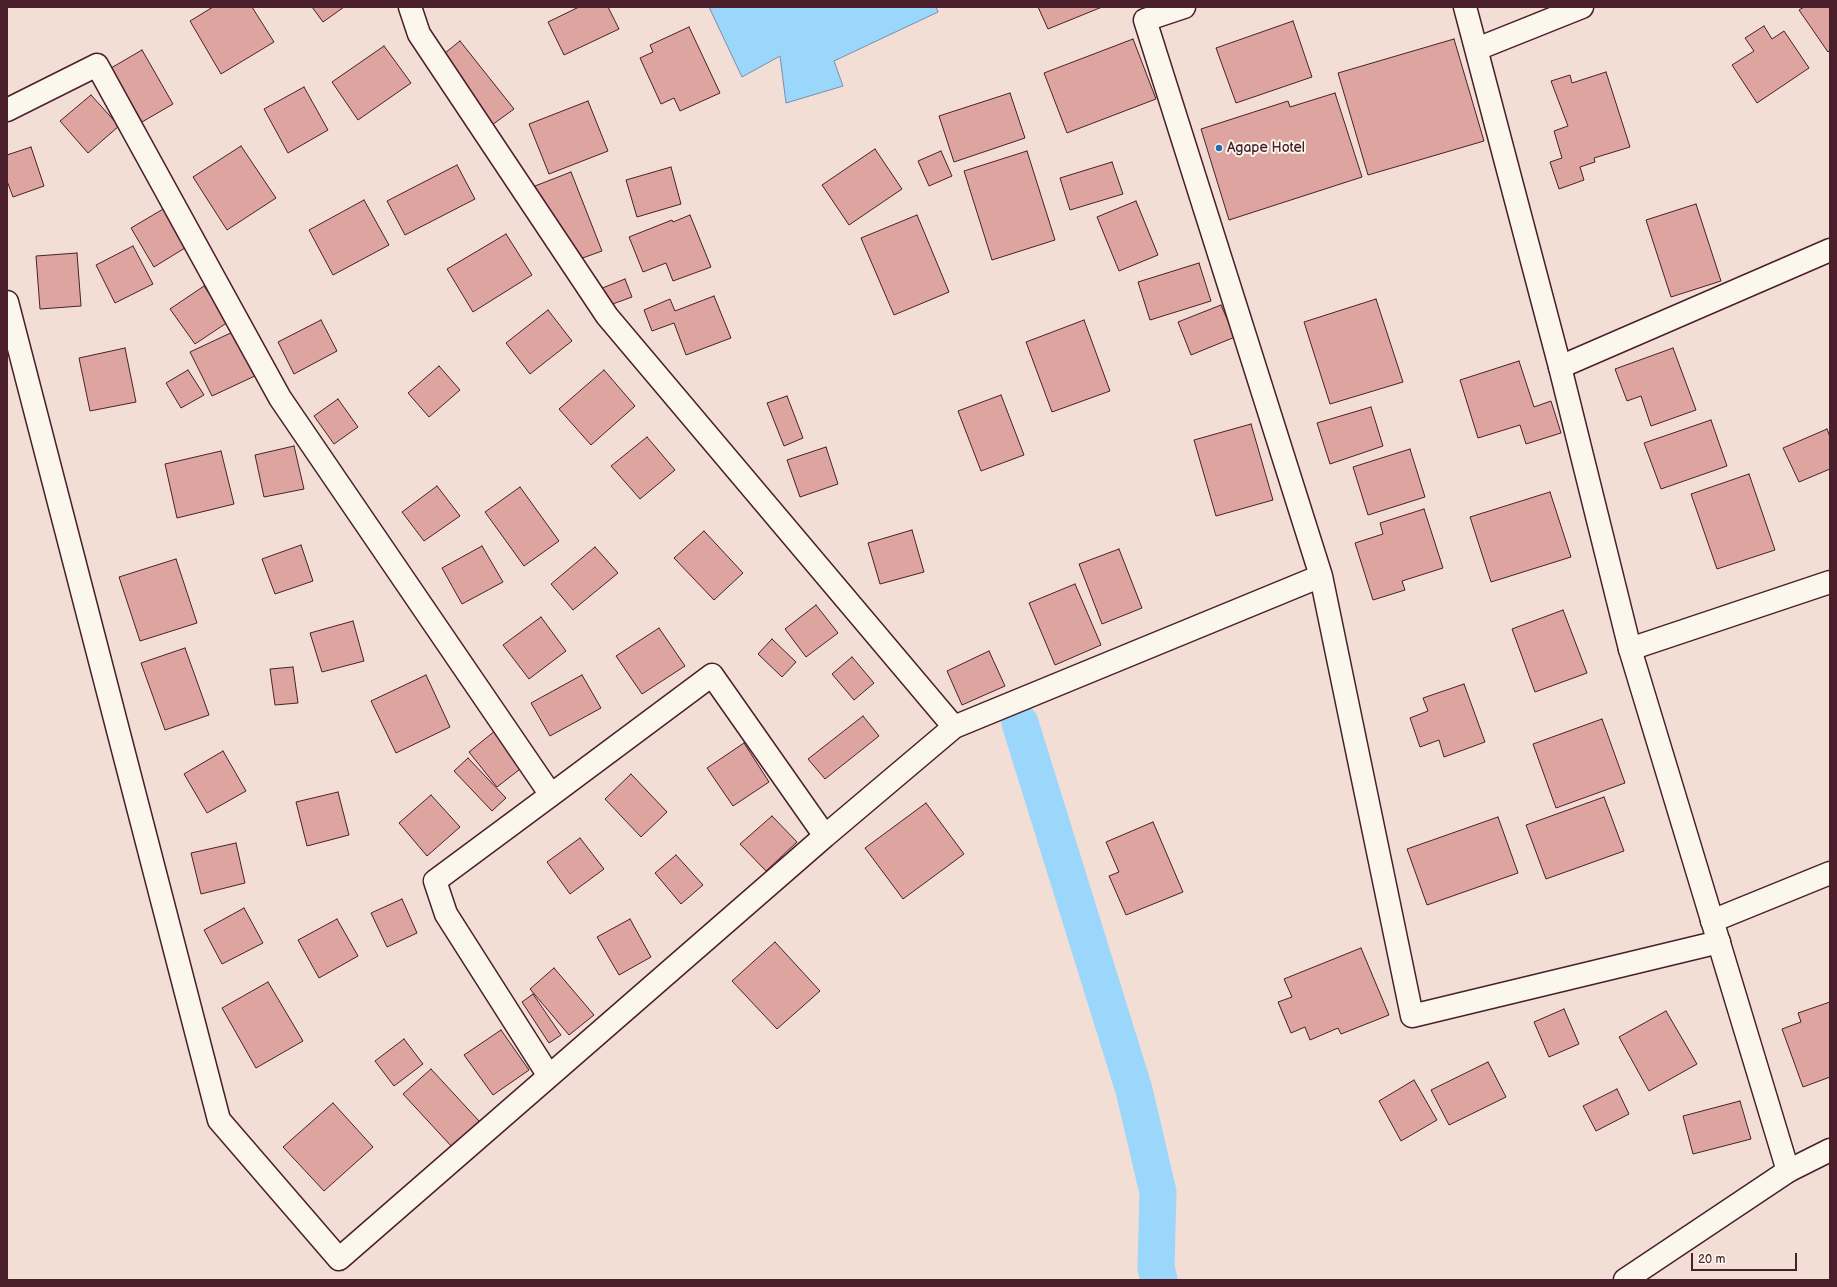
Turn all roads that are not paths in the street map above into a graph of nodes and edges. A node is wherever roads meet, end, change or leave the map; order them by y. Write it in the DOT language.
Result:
graph roads {
  1 [pos="410,7"];
  2 [pos="1184,7"];
  3 [pos="1465,7"];
  4 [pos="1582,7"];
  5 [pos="1476,49"];
  6 [pos="7,110"];
  7 [pos="1830,250"];
  8 [pos="7,302"];
  9 [pos="1560,367"];
  10 [pos="1321,576"];
  11 [pos="1830,582"];
  12 [pos="1630,649"];
  13 [pos="954,727"];
  14 [pos="550,795"];
  15 [pos="825,836"];
  16 [pos="1830,874"];
  17 [pos="1712,921"];
  18 [pos="1719,942"];
  19 [pos="549,1076"];
  20 [pos="1830,1150"];
  21 [pos="1788,1171"];
  22 [pos="1625,1280"];
  1 -- 13 [label="street"];
  2 -- 10 [label="street"];
  3 -- 5 [label="street"];
  4 -- 5 [label="street"];
  5 -- 9 [label="street"];
  6 -- 14 [label="street"];
  7 -- 9 [label="street"];
  8 -- 19 [label="street"];
  9 -- 12 [label="street"];
  10 -- 13 [label="street"];
  10 -- 18 [label="street"];
  11 -- 12 [label="street"];
  12 -- 17 [label="street"];
  13 -- 15 [label="street"];
  14 -- 15 [label="street"];
  14 -- 19 [label="street"];
  15 -- 19 [label="street"];
  16 -- 17 [label="street"];
  17 -- 18 [label="street"];
  18 -- 21 [label="street"];
  20 -- 21 [label="street"];
  21 -- 22 [label="street"];
}
